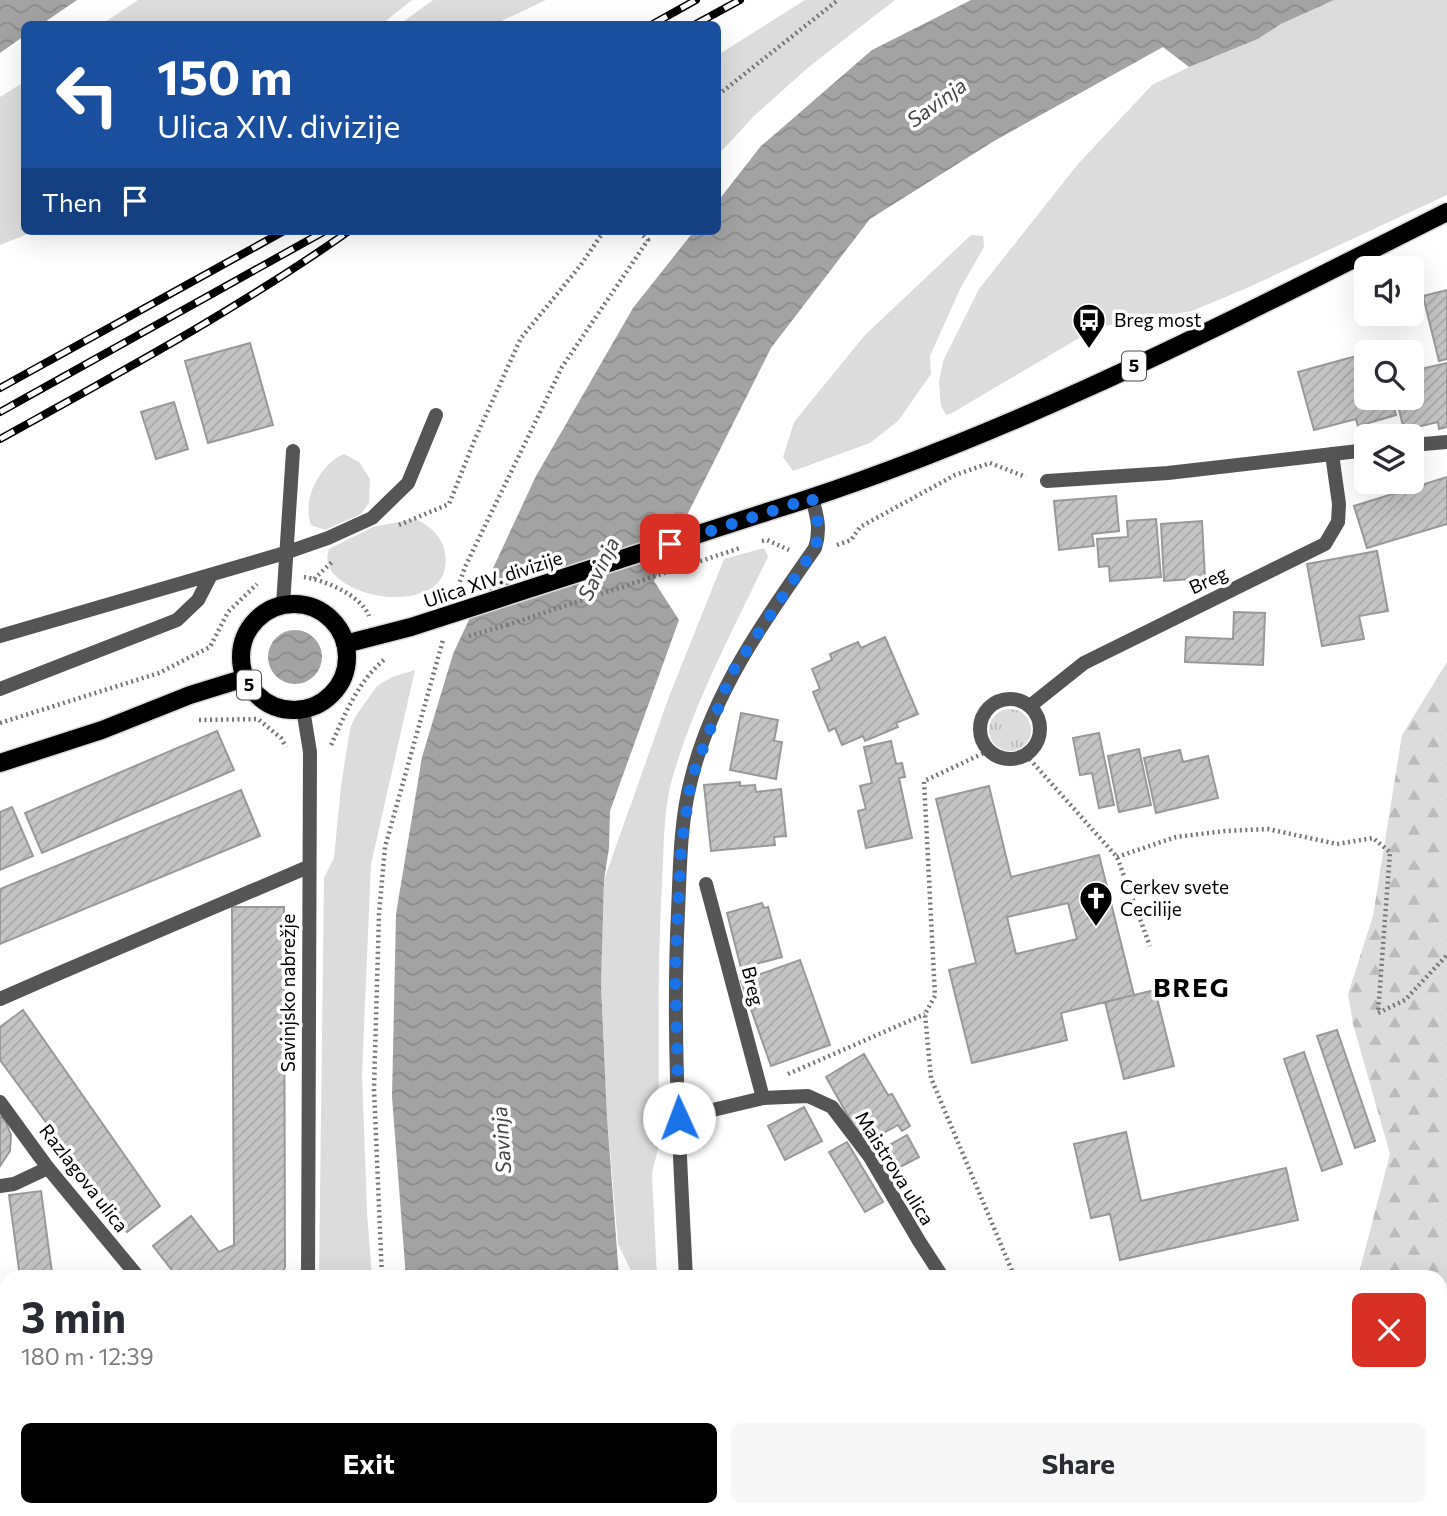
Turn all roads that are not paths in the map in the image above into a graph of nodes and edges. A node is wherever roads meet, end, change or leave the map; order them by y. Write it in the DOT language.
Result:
graph roads {
  1 [pos="1447,212"];
  2 [pos="436,415"];
  3 [pos="1447,442"];
  4 [pos="1424,444"];
  5 [pos="293,451"];
  6 [pos="1354,451"];
  7 [pos="1332,454"];
  8 [pos="1047,481"];
  9 [pos="812,498"];
  10 [pos="285,553"];
  11 [pos="211,575"];
  12 [pos="283,605"];
  13 [pos="0,636"];
  14 [pos="345,644"];
  15 [pos="245,678"];
  16 [pos="0,689"];
  17 [pos="1030,706"];
  18 [pos="303,709"];
  19 [pos="0,763"];
  20 [pos="308,867"];
  21 [pos="706,884"];
  22 [pos="0,999"];
  23 [pos="763,1098"];
  24 [pos="0,1102"];
  25 [pos="679,1118"];
  26 [pos="48,1168"];
  27 [pos="0,1186"];
  28 [pos="132,1270"];
  29 [pos="308,1270"];
  30 [pos="686,1270"];
  31 [pos="938,1270"];
  1 -- 9 [label="main road, 5"];
  2 -- 10 [label="street"];
  3 -- 4 [label="street"];
  5 -- 10 [label="street"];
  6 -- 7 [label="street"];
  7 -- 8 [label="street"];
  7 -- 17 [label="street, Breg"];
  9 -- 14 [label="main road, Ulica XIV. divizije / 5, bridge"];
  9 -- 25 [label="street"];
  10 -- 11 [label="street"];
  10 -- 12 [label="street"];
  11 -- 13 [label="street"];
  11 -- 16 [label="street"];
  12 -- 14 [label="main road"];
  12 -- 15 [label="main road, 5"];
  14 -- 18 [label="main road"];
  15 -- 18 [label="main road, 5"];
  15 -- 19 [label="main road, 5"];
  17 -- 17 [label="street"];
  18 -- 20 [label="street, Savinjsko nabrežje"];
  20 -- 22 [label="street"];
  20 -- 29 [label="street, Savinjsko nabrežje"];
  21 -- 23 [label="street, Breg"];
  23 -- 25 [label="street, Maistrova ulica"];
  23 -- 31 [label="street, Maistrova ulica"];
  24 -- 26 [label="street, Razlagova ulica"];
  25 -- 30 [label="street"];
  26 -- 27 [label="street"];
  26 -- 28 [label="street, Razlagova ulica"];
}
